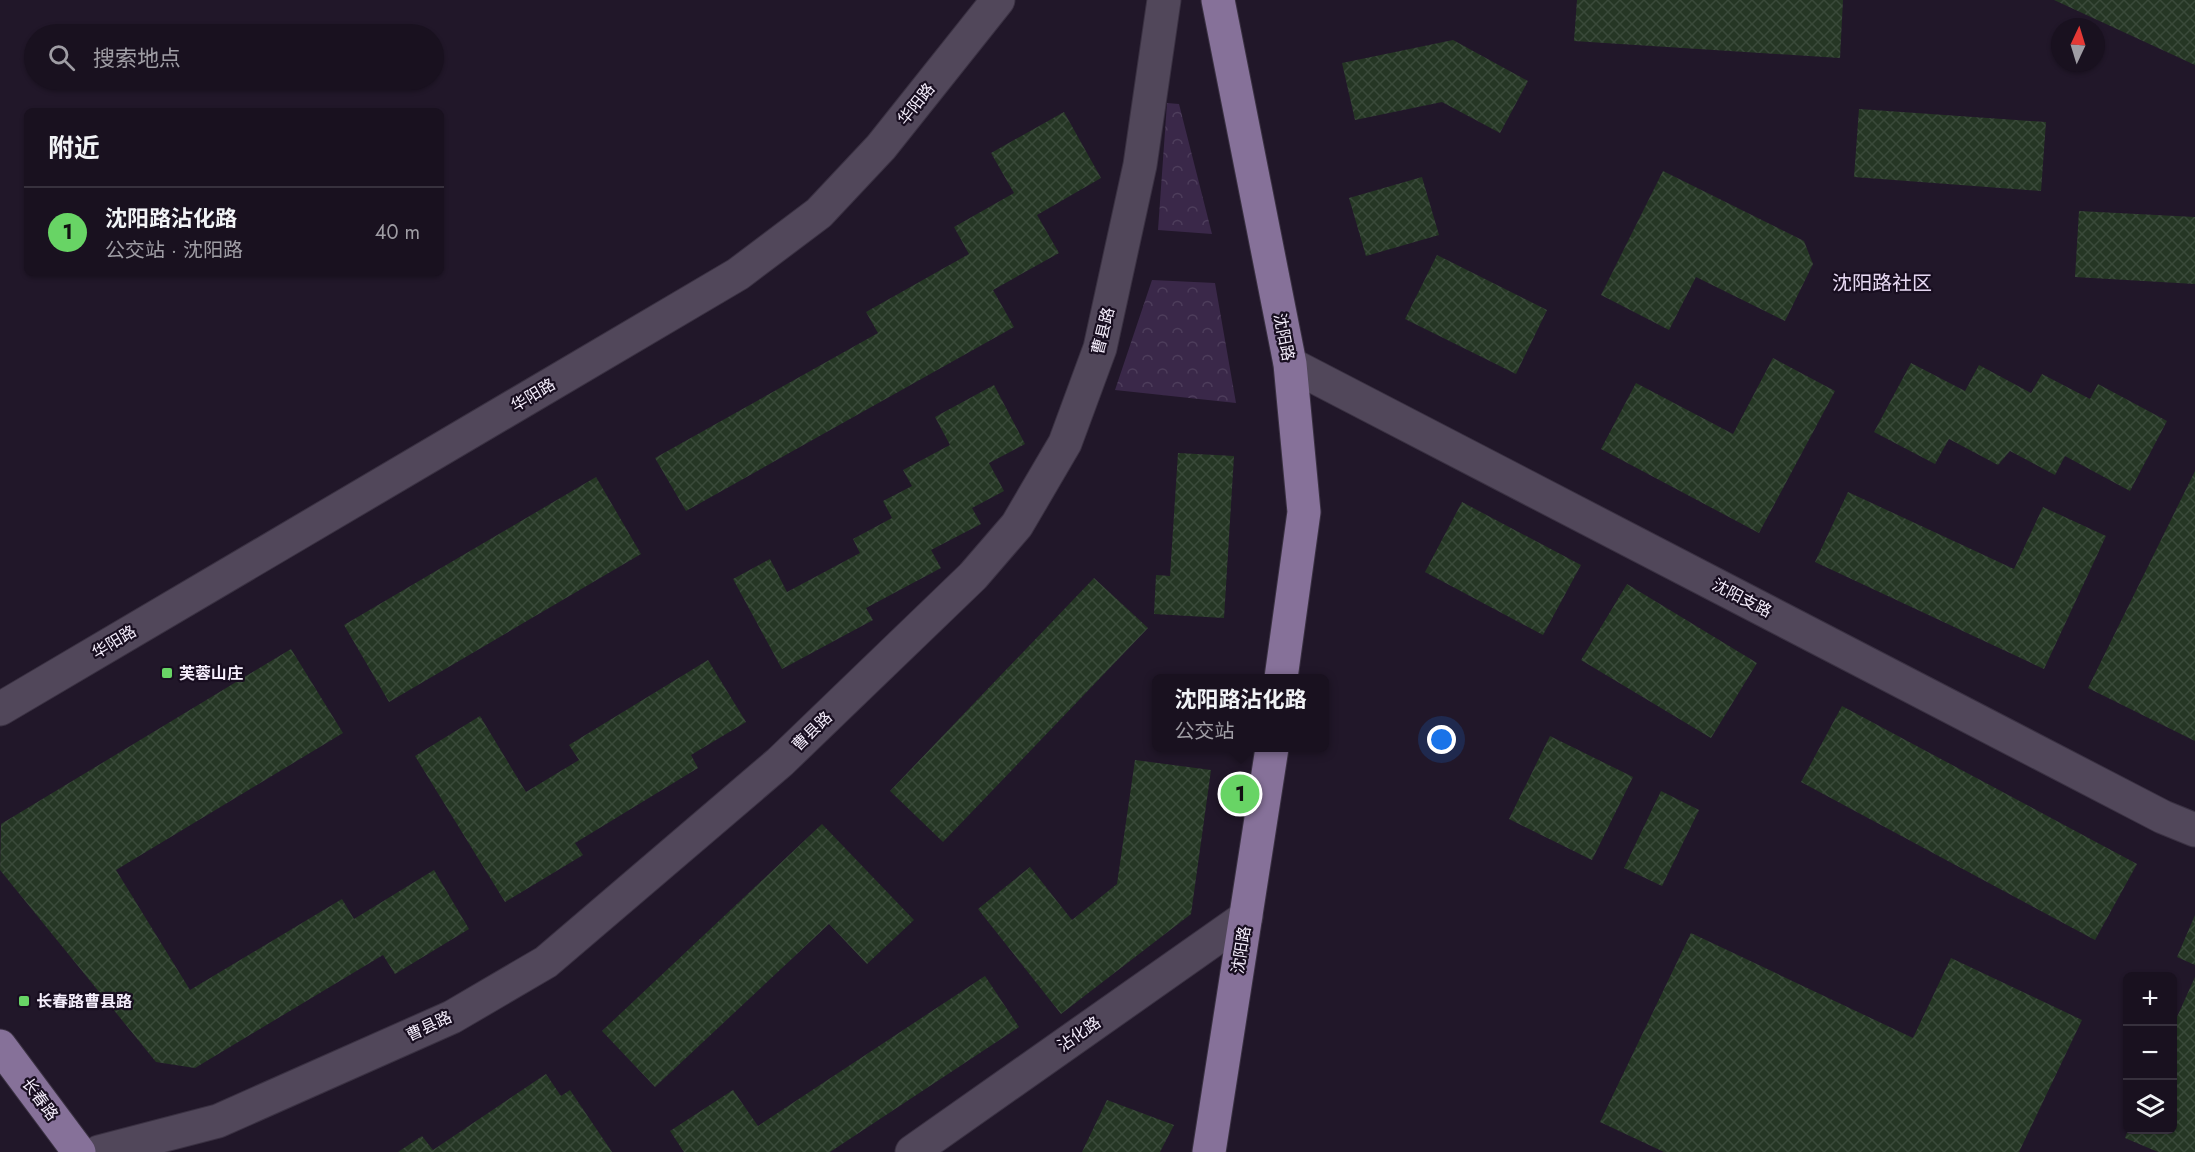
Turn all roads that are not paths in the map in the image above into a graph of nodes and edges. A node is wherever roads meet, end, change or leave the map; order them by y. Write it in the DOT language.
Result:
graph roads {
  1 [pos="998,0"];
  2 [pos="1164,0"];
  3 [pos="1218,0"];
  4 [pos="1290,364"];
  5 [pos="1282,674"];
  6 [pos="0,709"];
  7 [pos="1271,752"];
  8 [pos="2195,831"];
  9 [pos="1246,917"];
  10 [pos="0,1046"];
  11 [pos="79,1152"];
  12 [pos="99,1152"];
  13 [pos="912,1152"];
  14 [pos="1209,1152"];
  1 -- 6 [label="street, 华阳路"];
  2 -- 12 [label="street, 曹县路"];
  3 -- 4 [label="main road, 沈阳路"];
  4 -- 5 [label="main road, 沈阳路"];
  4 -- 8 [label="street, 沈阳支路"];
  7 -- 9 [label="main road, 沈阳路"];
  9 -- 13 [label="street, 沾化路"];
  9 -- 14 [label="main road, 沈阳路"];
  10 -- 11 [label="main road, 长春路"];
}
